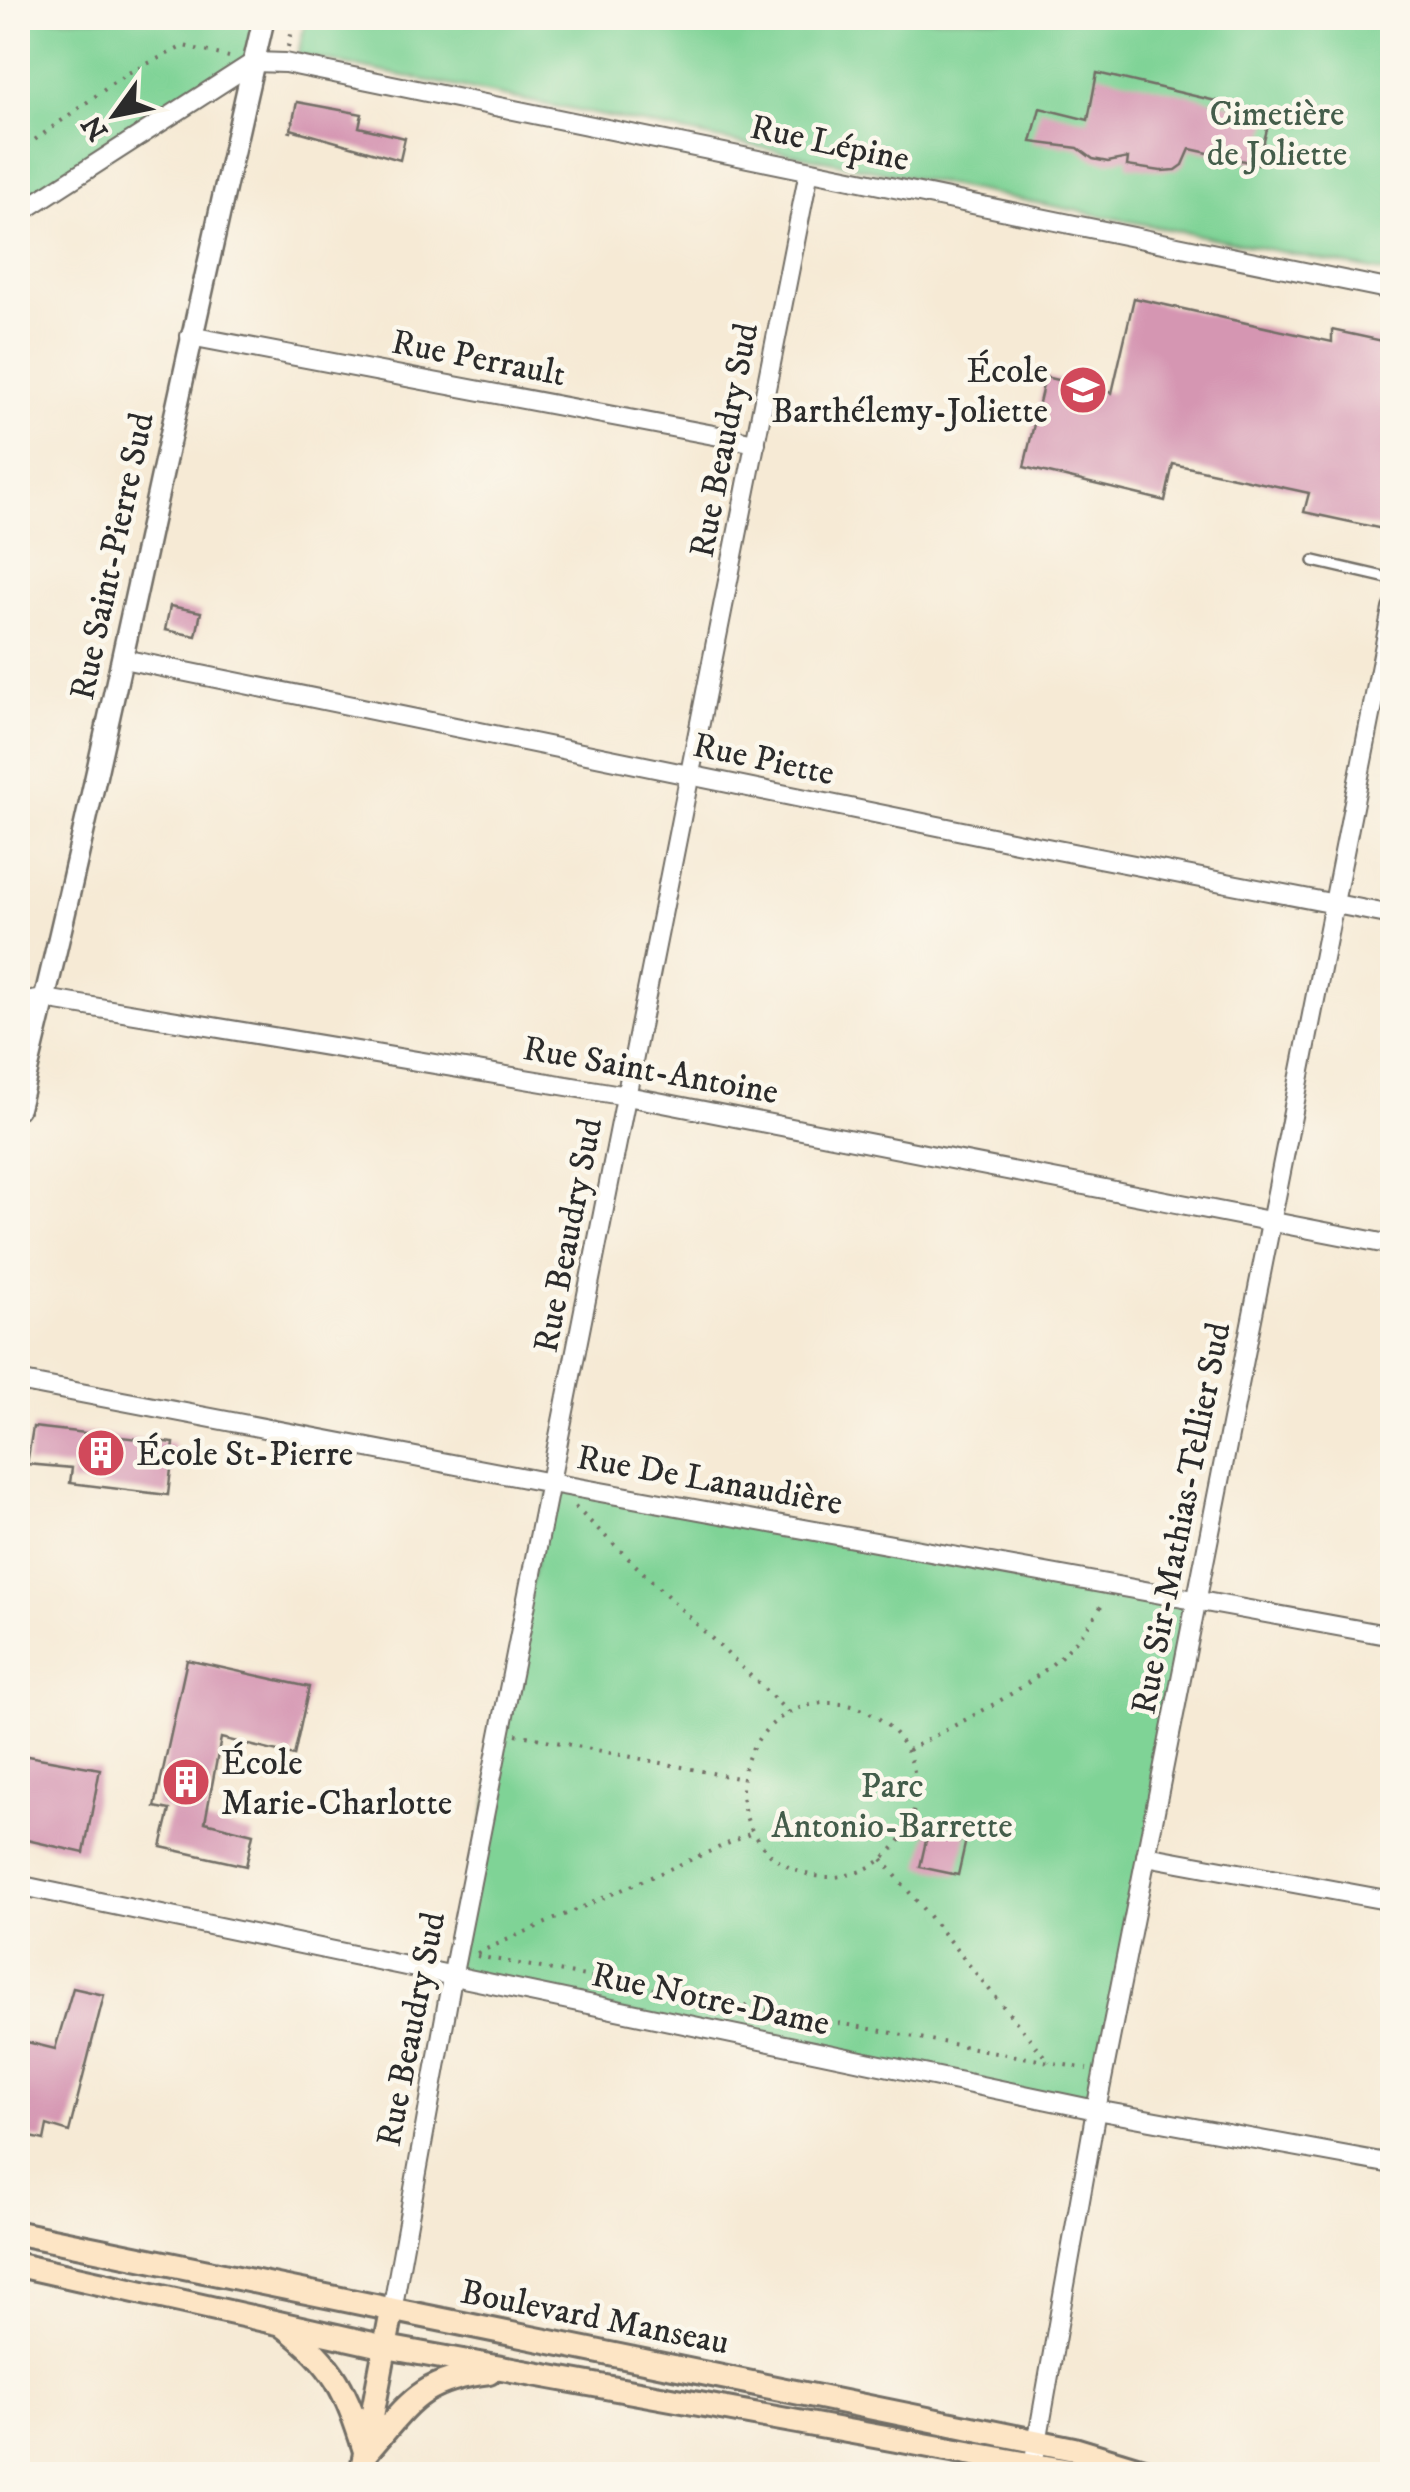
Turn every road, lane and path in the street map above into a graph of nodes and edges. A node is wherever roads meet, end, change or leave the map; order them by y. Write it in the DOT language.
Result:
graph roads {
  1 [pos="264,18"];
  2 [pos="295,18"];
  3 [pos="254,62"];
  4 [pos="285,63"];
  5 [pos="294,115"];
  6 [pos="290,133"];
  7 [pos="18,152"];
  8 [pos="809,171"];
  9 [pos="18,214"];
  10 [pos="1392,290"];
  11 [pos="190,336"];
  12 [pos="756,443"];
  13 [pos="1314,560"];
  14 [pos="1392,580"];
  15 [pos="1392,608"];
  16 [pos="124,660"];
  17 [pos="690,776"];
  18 [pos="1332,903"];
  19 [pos="1392,915"];
  20 [pos="45,999"];
  21 [pos="18,1002"];
  22 [pos="627,1096"];
  23 [pos="18,1108"];
  24 [pos="1271,1220"];
  25 [pos="1392,1244"];
  26 [pos="18,1382"];
  27 [pos="551,1483"];
  28 [pos="1114,1584"];
  29 [pos="1198,1599"];
  30 [pos="1392,1636"];
  31 [pos="788,1712"];
  32 [pos="502,1732"];
  33 [pos="907,1751"];
  34 [pos="742,1779"];
  35 [pos="753,1833"];
  36 [pos="1146,1856"];
  37 [pos="882,1859"];
  38 [pos="18,1885"];
  39 [pos="1392,1901"];
  40 [pos="452,1978"];
  41 [pos="1049,2062"];
  42 [pos="1103,2072"];
  43 [pos="1096,2110"];
  44 [pos="1392,2164"];
  45 [pos="18,2232"];
  46 [pos="18,2264"];
  47 [pos="392,2312"];
  48 [pos="277,2321"];
  49 [pos="386,2347"];
  50 [pos="518,2368"];
  51 [pos="1034,2460"];
  52 [pos="363,2464"];
  53 [pos="1114,2474"];
  54 [pos="1156,2474"];
  1 -- 3 [label="street, Rue Saint-Pierre Sud"];
  2 -- 4 [label="path"];
  3 -- 4 [label="street, Rue Lépine"];
  3 -- 7 [label="path"];
  3 -- 9 [label="street"];
  3 -- 11 [label="street, Rue Saint-Pierre Sud"];
  4 -- 8 [label="street, Rue Lépine"];
  5 -- 6 [label="path"];
  8 -- 10 [label="street, Rue Lépine"];
  8 -- 12 [label="street, Rue Beaudry Sud"];
  11 -- 12 [label="street, Rue Perrault"];
  11 -- 16 [label="street, Rue Saint-Pierre Sud"];
  12 -- 17 [label="street, Rue Beaudry Sud"];
  13 -- 14 [label="lane"];
  15 -- 18 [label="street, Rue Sir-Mathias-Tellier Sud"];
  16 -- 17 [label="street, Rue Piette"];
  16 -- 20 [label="street, Rue Saint-Pierre Sud"];
  17 -- 18 [label="street, Rue Piette"];
  17 -- 22 [label="street, Rue Beaudry Sud"];
  18 -- 19 [label="street, Rue Piette"];
  18 -- 24 [label="street, Rue Sir-Mathias-Tellier Sud"];
  20 -- 21 [label="street, Rue Saint-Antoine"];
  20 -- 22 [label="street, Rue Saint-Antoine"];
  20 -- 23 [label="street, Rue Saint-Pierre Sud"];
  22 -- 24 [label="street, Rue Saint-Antoine"];
  22 -- 27 [label="street, Rue Beaudry Sud"];
  24 -- 25 [label="street, Rue Saint-Antoine"];
  24 -- 29 [label="street, Rue Sir-Mathias-Tellier Sud"];
  26 -- 27 [label="street, Rue De Lanaudière"];
  27 -- 28 [label="street, Rue De Lanaudière"];
  27 -- 31 [label="path"];
  27 -- 32 [label="street, Rue Beaudry Sud"];
  28 -- 29 [label="street, Rue De Lanaudière"];
  28 -- 33 [label="path"];
  29 -- 30 [label="street, Rue De Lanaudière"];
  29 -- 36 [label="street, Rue Sir-Mathias-Tellier Sud"];
  31 -- 33 [label="path"];
  31 -- 34 [label="path"];
  32 -- 34 [label="path"];
  32 -- 40 [label="street, Rue Beaudry Sud"];
  33 -- 37 [label="path"];
  34 -- 35 [label="path"];
  35 -- 37 [label="path"];
  35 -- 41 [label="path"];
  36 -- 39 [label="street"];
  36 -- 42 [label="street, Rue Sir-Mathias-Tellier Sud"];
  37 -- 41 [label="path"];
  38 -- 40 [label="street, Rue Notre-Dame"];
  40 -- 43 [label="street, Rue Notre-Dame"];
  40 -- 47 [label="street, Rue Beaudry Sud"];
  41 -- 42 [label="path"];
  42 -- 43 [label="street, Rue Sir-Mathias-Tellier Sud"];
  43 -- 44 [label="street, Rue Notre-Dame"];
  43 -- 51 [label="street, Rue Sir-Mathias-Tellier Sud"];
  45 -- 47 [label="main road, Boulevard Manseau"];
  46 -- 48 [label="main road, Boulevard Manseau"];
  47 -- 49 [label="main road"];
  47 -- 51 [label="main road, Boulevard Manseau"];
  48 -- 49 [label="main road, Boulevard Manseau"];
  48 -- 52 [label="main road"];
  49 -- 50 [label="main road, Boulevard Manseau"];
  49 -- 52 [label="main road"];
  50 -- 51 [label="main road, Boulevard Manseau"];
  50 -- 52 [label="main road"];
  51 -- 53 [label="main road, Boulevard Manseau"];
  51 -- 54 [label="main road, Boulevard Manseau"];
}
